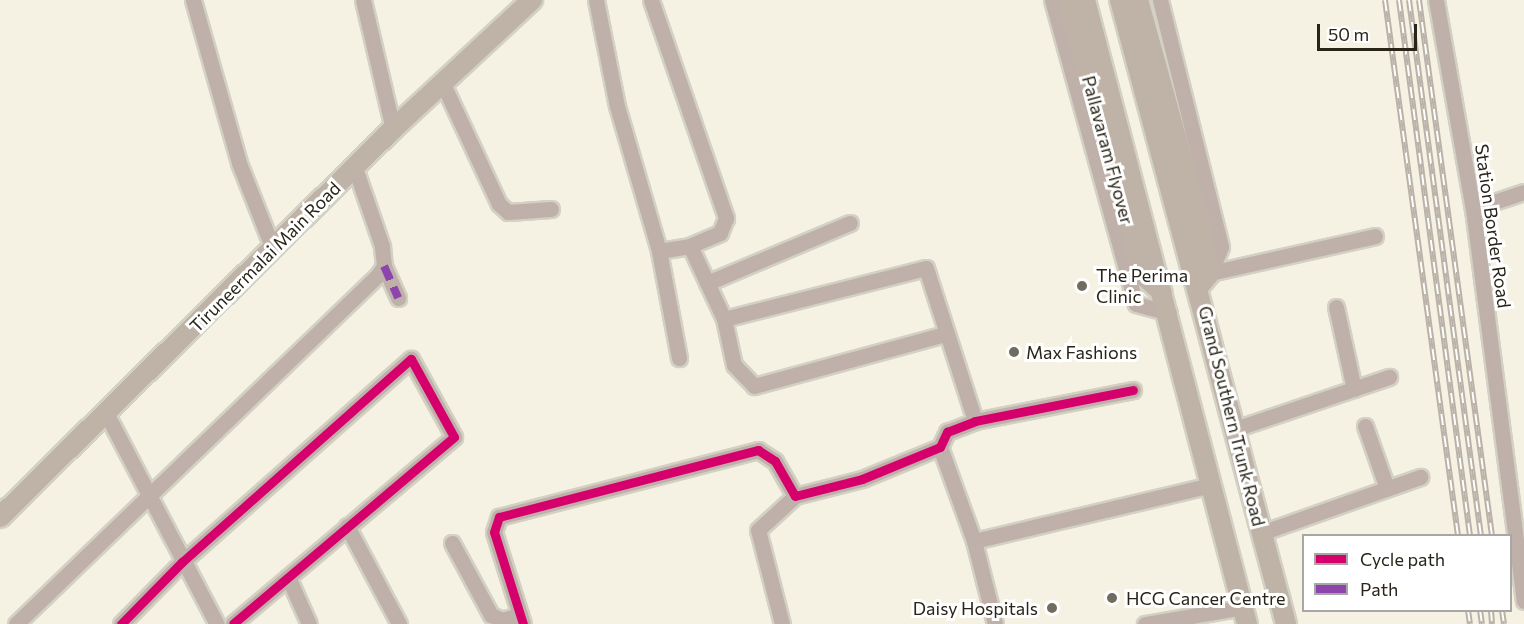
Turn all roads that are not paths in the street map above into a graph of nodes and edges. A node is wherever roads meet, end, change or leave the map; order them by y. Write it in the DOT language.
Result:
graph roads {
  1 [pos="193,0"];
  2 [pos="363,0"];
  3 [pos="532,0"];
  4 [pos="596,0"];
  5 [pos="651,0"];
  6 [pos="1052,0"];
  7 [pos="1067,0"];
  8 [pos="1085,0"];
  9 [pos="1120,0"];
  10 [pos="1138,0"];
  11 [pos="1160,0"];
  12 [pos="1436,0"];
  13 [pos="443,84"];
  14 [pos="393,129"];
  15 [pos="355,168"];
  16 [pos="1524,192"];
  17 [pos="551,209"];
  18 [pos="1473,209"];
  19 [pos="850,223"];
  20 [pos="1375,236"];
  21 [pos="690,246"];
  22 [pos="273,249"];
  23 [pos="659,251"];
  24 [pos="384,266"];
  25 [pos="1205,280"];
  26 [pos="707,283"];
  27 [pos="1162,292"];
  28 [pos="398,298"];
  29 [pos="1336,307"];
  30 [pos="1169,313"];
  31 [pos="724,319"];
  32 [pos="946,333"];
  33 [pos="679,358"];
  34 [pos="1389,377"];
  35 [pos="1354,389"];
  36 [pos="1133,390"];
  37 [pos="106,413"];
  38 [pos="975,421"];
  39 [pos="1365,426"];
  40 [pos="1232,430"];
  41 [pos="940,447"];
  42 [pos="1420,477"];
  43 [pos="1210,485"];
  44 [pos="1387,489"];
  45 [pos="795,496"];
  46 [pos="149,497"];
  47 [pos="0,517"];
  48 [pos="347,526"];
  49 [pos="1261,533"];
  50 [pos="974,541"];
  51 [pos="452,543"];
  52 [pos="182,562"];
  53 [pos="288,577"];
  54 [pos="1524,601"];
  55 [pos="1245,616"];
  56 [pos="521,619"];
  57 [pos="16,624"];
  58 [pos="121,624"];
  59 [pos="217,624"];
  60 [pos="233,624"];
  61 [pos="309,624"];
  62 [pos="399,624"];
  63 [pos="782,624"];
  64 [pos="995,624"];
  65 [pos="1145,624"];
  66 [pos="1286,624"];
  1 -- 22 [label="street"];
  2 -- 14 [label="street"];
  3 -- 13 [label="main road, Tiruneermalai Main Road"];
  4 -- 23 [label="street"];
  5 -- 21 [label="street"];
  6 -- 30 [label="street"];
  7 -- 27 [label="main road, Pallavaram Flyover"];
  8 -- 27 [label="main road, Grand Southern Trunk Road"];
  9 -- 25 [label="main road, Grand Southern Trunk Road"];
  10 -- 25 [label="main road"];
  11 -- 25 [label="street"];
  12 -- 18 [label="street, Station Border Road"];
  13 -- 14 [label="main road, Tiruneermalai Main Road"];
  13 -- 17 [label="street"];
  14 -- 15 [label="main road, Tiruneermalai Main Road"];
  15 -- 22 [label="main road, Tiruneermalai Main Road"];
  15 -- 24 [label="street"];
  16 -- 18 [label="street"];
  18 -- 54 [label="street, Station Border Road"];
  19 -- 26 [label="street"];
  20 -- 25 [label="street"];
  21 -- 23 [label="street"];
  21 -- 26 [label="street"];
  22 -- 37 [label="main road, Tiruneermalai Main Road"];
  23 -- 33 [label="street"];
  24 -- 28 [label="street"];
  24 -- 46 [label="street"];
  25 -- 40 [label="main road, Grand Southern Trunk Road"];
  26 -- 31 [label="street"];
  27 -- 30 [label="main road, Grand Southern Trunk Road"];
  29 -- 35 [label="street"];
  30 -- 43 [label="main road, Grand Southern Trunk Road"];
  31 -- 32 [label="street"];
  31 -- 32 [label="street"];
  32 -- 38 [label="street"];
  34 -- 35 [label="street"];
  35 -- 40 [label="street"];
  36 -- 38 [label="street"];
  37 -- 46 [label="street"];
  37 -- 47 [label="main road, Tiruneermalai Main Road"];
  38 -- 41 [label="street"];
  39 -- 44 [label="street"];
  40 -- 49 [label="main road, Grand Southern Trunk Road"];
  41 -- 45 [label="street"];
  41 -- 50 [label="street"];
  42 -- 44 [label="street"];
  43 -- 50 [label="street"];
  43 -- 55 [label="main road, Grand Southern Trunk Road"];
  44 -- 49 [label="street"];
  45 -- 56 [label="street"];
  45 -- 63 [label="street"];
  46 -- 52 [label="street"];
  46 -- 57 [label="street"];
  48 -- 52 [label="street"];
  48 -- 53 [label="street"];
  48 -- 62 [label="street"];
  49 -- 66 [label="main road, Grand Southern Trunk Road"];
  50 -- 64 [label="street"];
  51 -- 56 [label="street"];
  52 -- 58 [label="street"];
  52 -- 59 [label="street"];
  53 -- 60 [label="street"];
  53 -- 61 [label="street"];
  55 -- 65 [label="street"];
}
